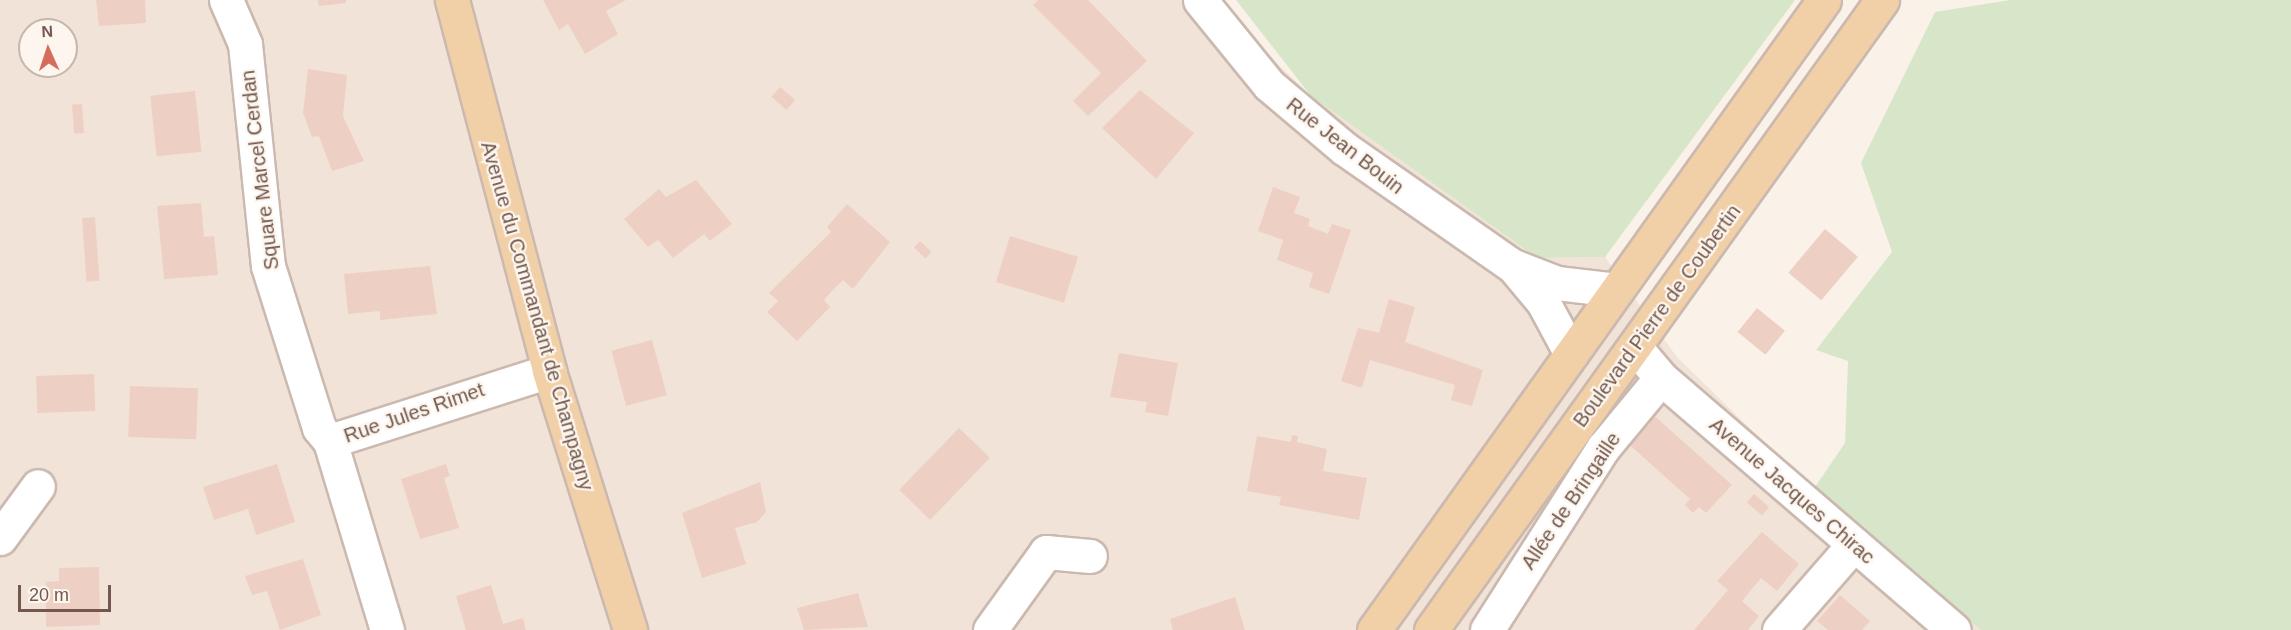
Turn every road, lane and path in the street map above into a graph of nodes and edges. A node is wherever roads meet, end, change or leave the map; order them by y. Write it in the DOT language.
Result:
graph roads {
  1 [pos="226,0"];
  2 [pos="452,0"];
  3 [pos="1200,0"];
  4 [pos="1824,0"];
  5 [pos="1882,0"];
  6 [pos="1513,266"];
  7 [pos="1617,290"];
  8 [pos="1635,347"];
  9 [pos="1571,354"];
  10 [pos="549,371"];
  11 [pos="1662,378"];
  12 [pos="330,441"];
  13 [pos="38,486"];
  14 [pos="0,538"];
  15 [pos="1854,544"];
  16 [pos="1090,556"];
  17 [pos="387,630"];
  18 [pos="630,630"];
  19 [pos="990,630"];
  20 [pos="1374,630"];
  21 [pos="1431,630"];
  22 [pos="1487,630"];
  23 [pos="1779,630"];
  24 [pos="1954,630"];
  1 -- 12 [label="street, Square Marcel Cerdan"];
  2 -- 10 [label="main road, Avenue du Commandant de Champagny"];
  3 -- 6 [label="street, Rue Jean Bouin"];
  4 -- 7 [label="main road"];
  5 -- 8 [label="main road, Boulevard Pierre de Coubertin"];
  6 -- 7 [label="street, Rue Jean Bouin"];
  6 -- 9 [label="street, Rue Jean Bouin"];
  7 -- 9 [label="main road"];
  8 -- 11 [label="street, Avenue Jacques Chirac"];
  8 -- 21 [label="main road, Boulevard Pierre de Coubertin"];
  9 -- 20 [label="main road"];
  10 -- 12 [label="street, Rue Jules Rimet"];
  10 -- 18 [label="main road, Avenue du Commandant de Champagny"];
  11 -- 15 [label="street, Avenue Jacques Chirac"];
  11 -- 22 [label="street, Allée de Bringaille"];
  12 -- 17 [label="street, Rue Jules Rimet"];
  13 -- 14 [label="street"];
  15 -- 23 [label="street"];
  15 -- 24 [label="street, Avenue Jacques Chirac"];
  16 -- 19 [label="street"];
}
